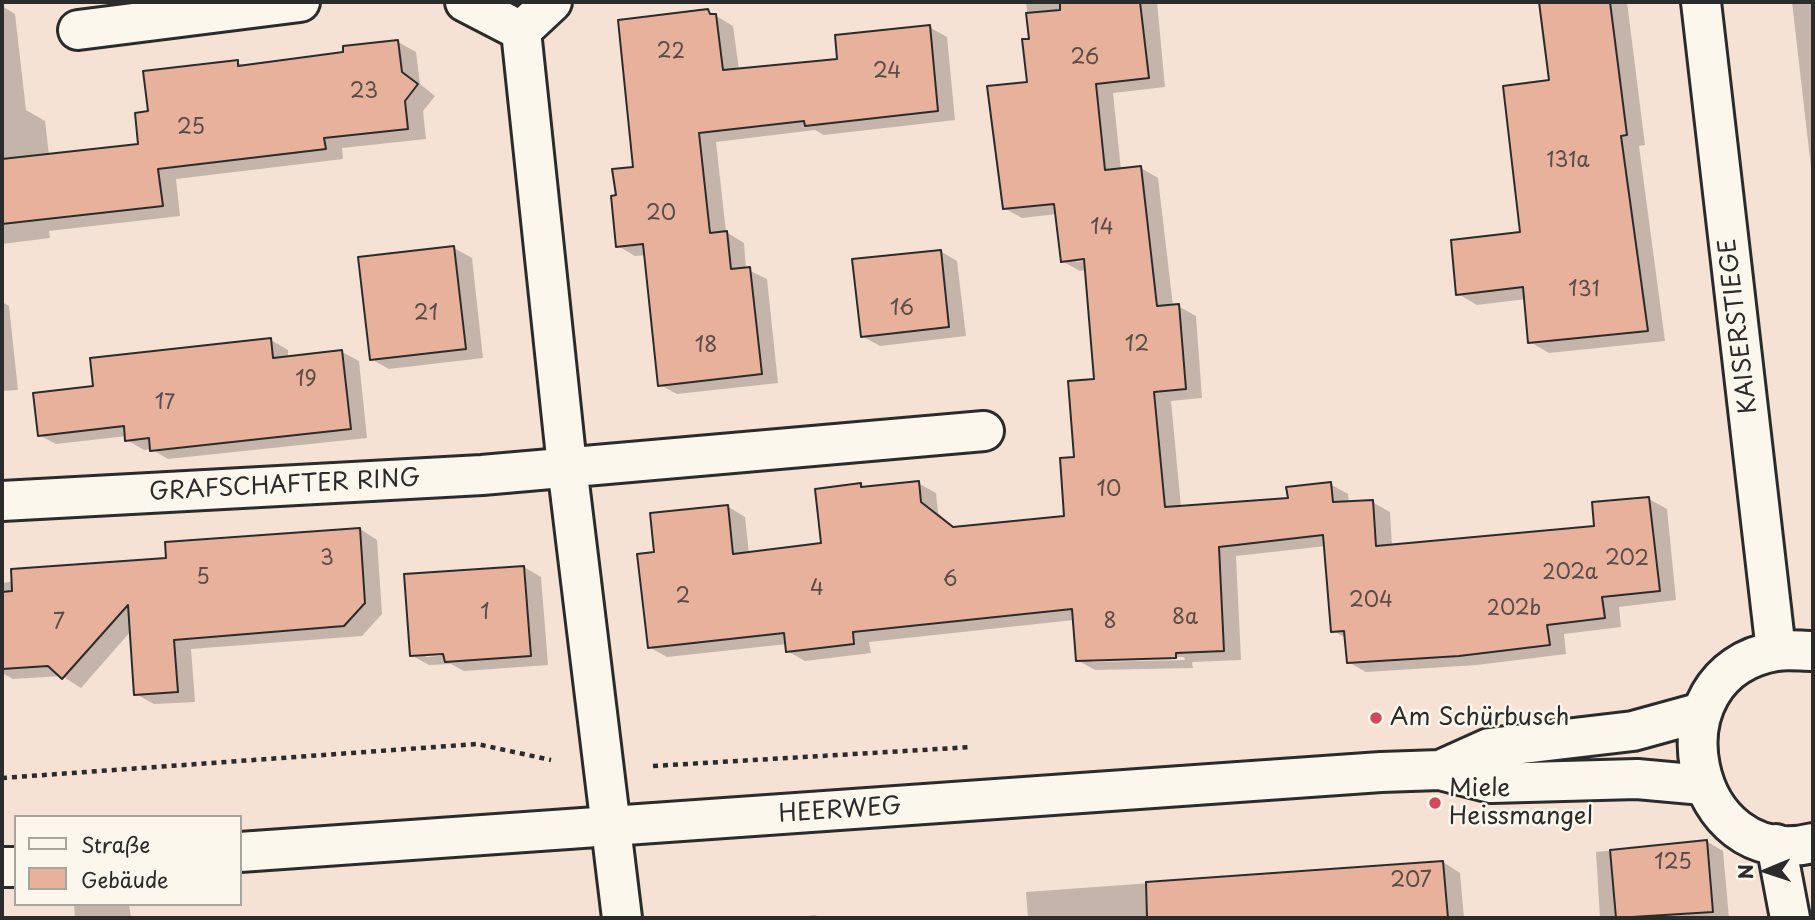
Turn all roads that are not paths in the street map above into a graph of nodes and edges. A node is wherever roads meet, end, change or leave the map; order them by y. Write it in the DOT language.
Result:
graph roads {
  1 [pos="300,2"];
  2 [pos="465,2"];
  3 [pos="552,2"];
  4 [pos="1700,2"];
  5 [pos="78,30"];
  6 [pos="521,31"];
  7 [pos="984,431"];
  8 [pos="567,466"];
  9 [pos="2,501"];
  10 [pos="1795,651"];
  11 [pos="1702,712"];
  12 [pos="1440,769"];
  13 [pos="1703,785"];
  14 [pos="609,828"];
  15 [pos="1795,844"];
  16 [pos="242,852"];
  17 [pos="622,918"];
  18 [pos="1790,918"];
  1 -- 5 [label="street"];
  2 -- 6 [label="street"];
  3 -- 6 [label="street"];
  4 -- 10 [label="street, KAISERSTIEGE"];
  6 -- 8 [label="street"];
  7 -- 8 [label="street, GRAFSCHAFTER RING"];
  8 -- 9 [label="street, GRAFSCHAFTER RING"];
  8 -- 14 [label="street"];
  10 -- 11 [label="street"];
  11 -- 12 [label="street, HEERWEG"];
  11 -- 13 [label="street"];
  12 -- 13 [label="street, HEERWEG"];
  12 -- 14 [label="street, HEERWEG"];
  13 -- 15 [label="street"];
  14 -- 16 [label="street, HEERWEG"];
  14 -- 17 [label="street"];
  15 -- 18 [label="street"];
}
